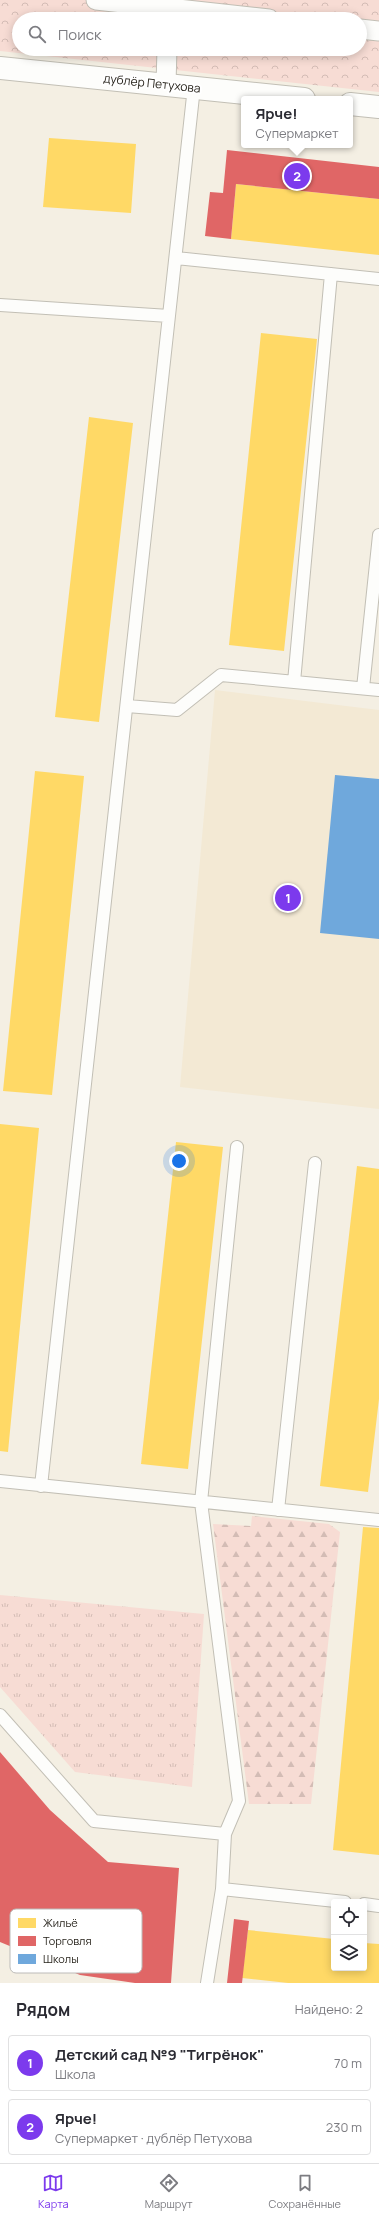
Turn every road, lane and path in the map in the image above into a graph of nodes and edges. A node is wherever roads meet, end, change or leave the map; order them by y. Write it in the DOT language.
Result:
graph roads {
  1 [pos="96,0"];
  2 [pos="166,7"];
  3 [pos="209,12"];
  4 [pos="367,30"];
  5 [pos="379,31"];
  6 [pos="167,56"];
  7 [pos="0,68"];
  8 [pos="166,84"];
  9 [pos="194,87"];
  10 [pos="276,96"];
  11 [pos="353,104"];
  12 [pos="379,108"];
  13 [pos="176,258"];
  14 [pos="331,274"];
  15 [pos="379,279"];
  16 [pos="0,306"];
  17 [pos="169,316"];
  18 [pos="379,535"];
  19 [pos="294,682"];
  20 [pos="363,688"];
  21 [pos="379,690"];
  22 [pos="127,706"];
  23 [pos="237,1147"];
  24 [pos="315,1163"];
  25 [pos="0,1481"];
  26 [pos="41,1486"];
  27 [pos="200,1502"];
  28 [pos="278,1510"];
  29 [pos="379,1520"];
  30 [pos="0,1715"];
  31 [pos="226,1834"];
  32 [pos="222,1889"];
  33 [pos="331,1901"];
  34 [pos="367,1904"];
  35 [pos="379,1906"];
  36 [pos="207,1983"];
  1 -- 2 [label="street"];
  2 -- 3 [label="street"];
  4 -- 5 [label="street"];
  6 -- 8 [label="street"];
  7 -- 8 [label="street, дублёр Петухова"];
  8 -- 9 [label="street, дублёр Петухова"];
  9 -- 10 [label="street, дублёр Петухова"];
  9 -- 13 [label="lane"];
  11 -- 12 [label="street"];
  13 -- 14 [label="lane"];
  13 -- 17 [label="lane"];
  14 -- 15 [label="lane"];
  14 -- 19 [label="lane"];
  16 -- 17 [label="lane"];
  17 -- 22 [label="lane"];
  18 -- 20 [label="lane"];
  19 -- 20 [label="lane"];
  19 -- 22 [label="lane"];
  20 -- 21 [label="lane"];
  22 -- 26 [label="lane"];
  23 -- 27 [label="lane"];
  24 -- 28 [label="lane"];
  25 -- 26 [label="lane"];
  26 -- 27 [label="lane"];
  27 -- 28 [label="lane"];
  27 -- 31 [label="lane"];
  28 -- 29 [label="lane"];
  30 -- 31 [label="lane"];
  31 -- 32 [label="lane"];
  32 -- 33 [label="lane"];
  32 -- 36 [label="lane"];
  34 -- 35 [label="lane"];
}
